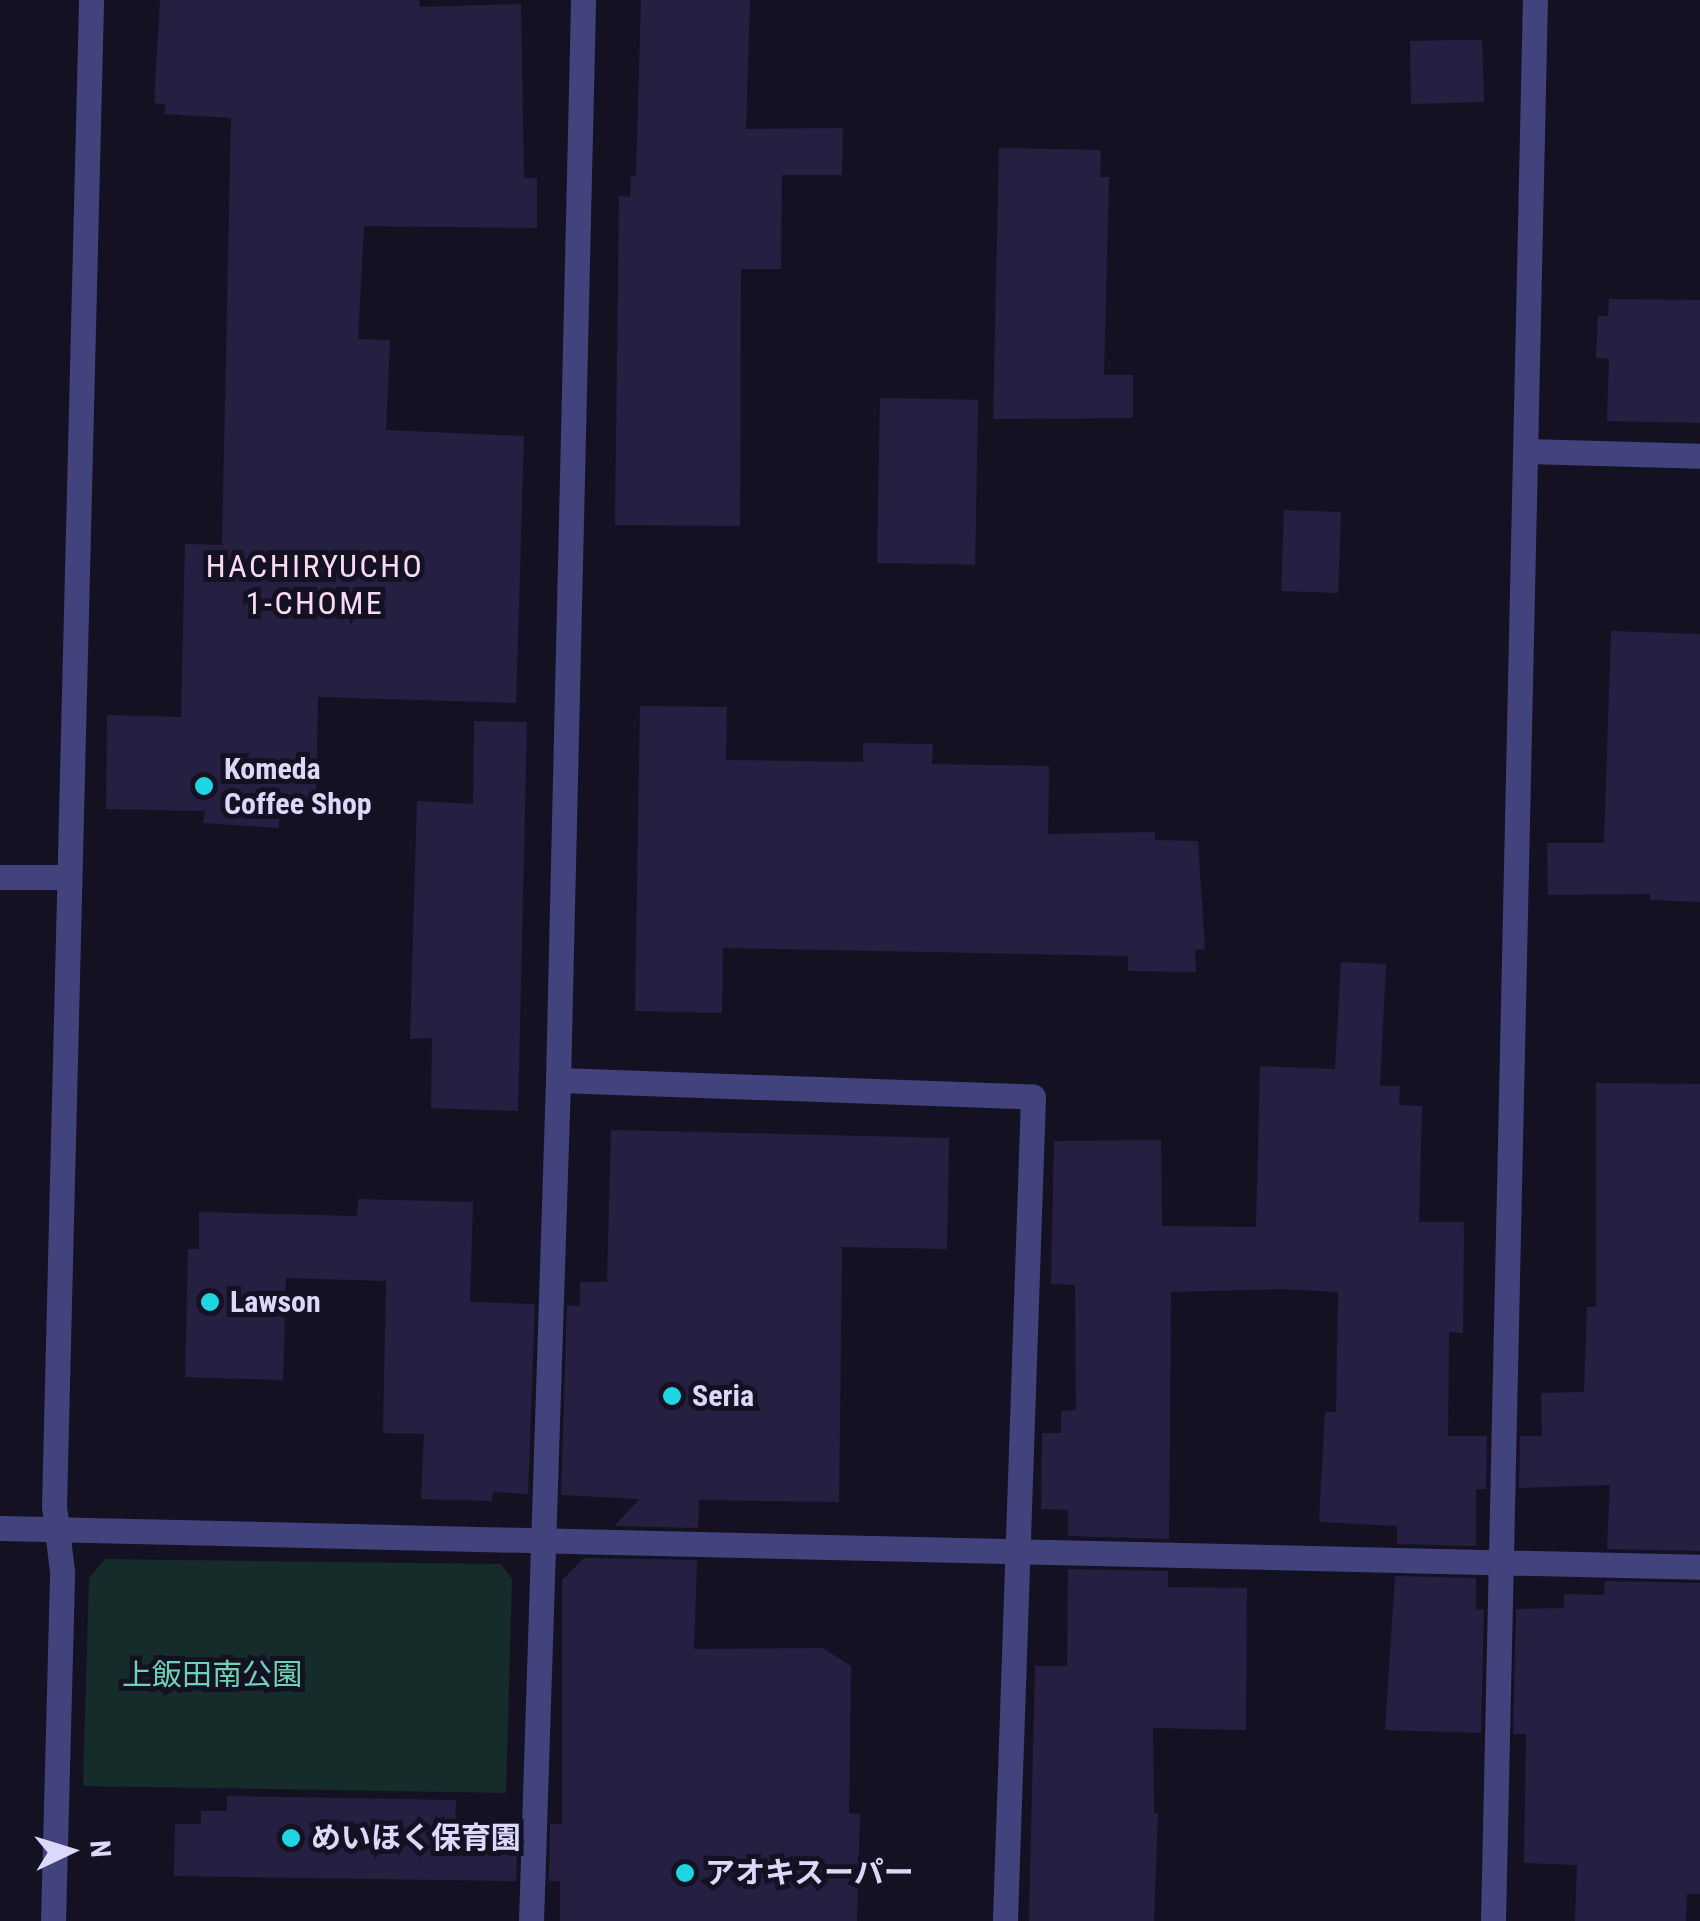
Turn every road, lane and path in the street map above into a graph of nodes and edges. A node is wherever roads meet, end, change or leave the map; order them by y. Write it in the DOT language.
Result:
graph roads {
  1 [pos="91,0"];
  2 [pos="582,0"];
  3 [pos="1535,0"];
  4 [pos="1526,451"];
  5 [pos="1700,456"];
  6 [pos="0,877"];
  7 [pos="67,877"];
  8 [pos="558,1080"];
  9 [pos="0,1528"];
  10 [pos="56,1529"];
  11 [pos="542,1539"];
  12 [pos="1016,1550"];
  13 [pos="1503,1562"];
  14 [pos="1700,1567"];
  15 [pos="53,1921"];
  16 [pos="530,1921"];
  17 [pos="1005,1921"];
  18 [pos="1493,1921"];
  1 -- 7 [label="street"];
  2 -- 8 [label="street"];
  3 -- 4 [label="street"];
  4 -- 5 [label="street"];
  4 -- 13 [label="street"];
  6 -- 7 [label="street"];
  7 -- 10 [label="street"];
  8 -- 11 [label="street"];
  8 -- 12 [label="street"];
  9 -- 10 [label="street"];
  10 -- 11 [label="street"];
  10 -- 15 [label="street"];
  11 -- 12 [label="street"];
  11 -- 16 [label="street"];
  12 -- 13 [label="street"];
  12 -- 17 [label="street"];
  13 -- 14 [label="street"];
  13 -- 18 [label="street"];
}
